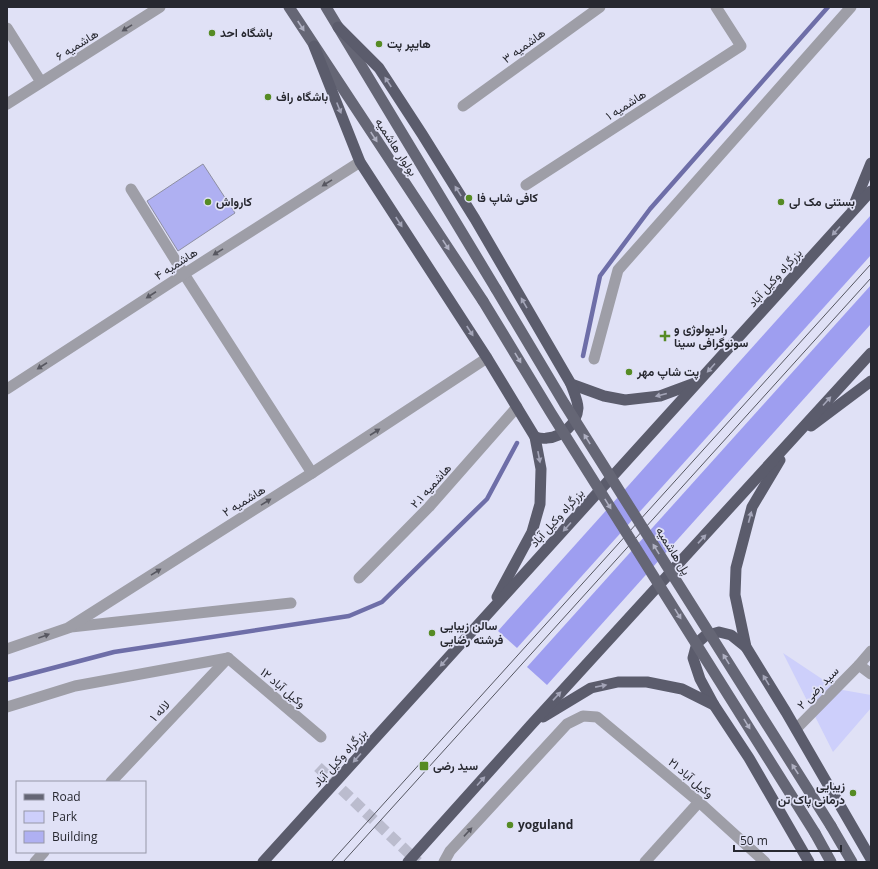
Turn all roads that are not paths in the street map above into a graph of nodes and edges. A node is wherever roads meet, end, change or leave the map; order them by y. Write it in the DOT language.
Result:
graph roads {
  1 [pos="160,7"];
  2 [pos="289,7"];
  3 [pos="326,7"];
  4 [pos="600,7"];
  5 [pos="716,7"];
  6 [pos="851,7"];
  7 [pos="338,27"];
  8 [pos="7,28"];
  9 [pos="314,46"];
  10 [pos="41,82"];
  11 [pos="7,104"];
  12 [pos="463,106"];
  13 [pos="360,162"];
  14 [pos="871,163"];
  15 [pos="526,185"];
  16 [pos="131,189"];
  17 [pos="871,191"];
  18 [pos="850,214"];
  19 [pos="184,274"];
  20 [pos="496,289"];
  21 [pos="871,353"];
  22 [pos="487,358"];
  23 [pos="594,359"];
  24 [pos="871,381"];
  25 [pos="698,382"];
  26 [pos="571,384"];
  27 [pos="7,389"];
  28 [pos="517,407"];
  29 [pos="535,437"];
  30 [pos="790,442"];
  31 [pos="312,473"];
  32 [pos="359,578"];
  33 [pos="291,603"];
  34 [pos="489,612"];
  35 [pos="68,628"];
  36 [pos="746,647"];
  37 [pos="7,649"];
  38 [pos="871,651"];
  39 [pos="228,658"];
  40 [pos="859,665"];
  41 [pos="871,674"];
  42 [pos="714,705"];
  43 [pos="7,707"];
  44 [pos="531,725"];
  45 [pos="796,730"];
  46 [pos="321,737"];
  47 [pos="112,781"];
  48 [pos="699,802"];
  49 [pos="43,853"];
  50 [pos="871,859"];
  51 [pos="35,862"];
  52 [pos="263,862"];
  53 [pos="408,862"];
  54 [pos="444,862"];
  55 [pos="645,862"];
  56 [pos="765,862"];
  57 [pos="809,862"];
  58 [pos="831,862"];
  59 [pos="852,862"];
  1 -- 10 [label="street, هاشمیه ۶, one-way"];
  2 -- 9 [label="main road, بولوار هاشمیه, one-way"];
  3 -- 7 [label="main road, بولوار هاشمیه"];
  4 -- 12 [label="street, هاشمیه ۳"];
  5 -- 15 [label="street, هاشمیه ۱"];
  6 -- 23 [label="street"];
  7 -- 20 [label="main road, بولوار هاشمیه"];
  26 -- 7 [label="highway, one-way"];
  8 -- 10 [label="street"];
  9 -- 13 [label="highway, one-way"];
  9 -- 58 [label="main road, بولوار هاشمیه, one-way, bridge"];
  10 -- 11 [label="street, هاشمیه ۶"];
  13 -- 19 [label="street, هاشمیه ۴, one-way"];
  13 -- 22 [label="highway, one-way"];
  14 -- 18 [label="highway"];
  16 -- 19 [label="street"];
  17 -- 18 [label="highway, بزرگراه وکیل آباد"];
  18 -- 25 [label="highway, بزرگراه وکیل آباد, one-way"];
  19 -- 27 [label="street, هاشمیه ۴, one-way"];
  19 -- 31 [label="street"];
  59 -- 20 [label="main road, پل هاشمیه, one-way, bridge"];
  30 -- 21 [label="highway, one-way"];
  22 -- 28 [label="highway"];
  31 -- 22 [label="street, هاشمیه ۲, one-way"];
  24 -- 30 [label="highway"];
  25 -- 26 [label="highway, one-way"];
  25 -- 34 [label="highway, بزرگراه وکیل آباد, one-way"];
  26 -- 29 [label="highway"];
  28 -- 29 [label="highway"];
  28 -- 32 [label="street, هاشمیه ۲.۱"];
  29 -- 34 [label="highway, one-way"];
  36 -- 30 [label="highway, one-way"];
  44 -- 30 [label="highway, one-way"];
  35 -- 31 [label="street, هاشمیه ۲, one-way"];
  33 -- 35 [label="street"];
  34 -- 52 [label="highway, بزرگراه وکیل آباد, one-way"];
  37 -- 35 [label="street, هاشمیه ۲, one-way"];
  36 -- 42 [label="highway"];
  45 -- 36 [label="highway, one-way"];
  38 -- 40 [label="street, سید رضی ۲"];
  39 -- 43 [label="street"];
  39 -- 46 [label="street, ۱۲ وکیل آباد"];
  39 -- 47 [label="street, لاله ۱"];
  40 -- 41 [label="street"];
  40 -- 45 [label="street, سید رضی ۲"];
  44 -- 42 [label="highway, one-way"];
  42 -- 57 [label="highway"];
  53 -- 44 [label="highway, one-way"];
  45 -- 50 [label="highway"];
  54 -- 48 [label="street, ۲۱ وکیل آباد, one-way"];
  48 -- 55 [label="street"];
  48 -- 56 [label="street, ۲۱ وکیل آباد"];
  49 -- 51 [label="street"];
}
